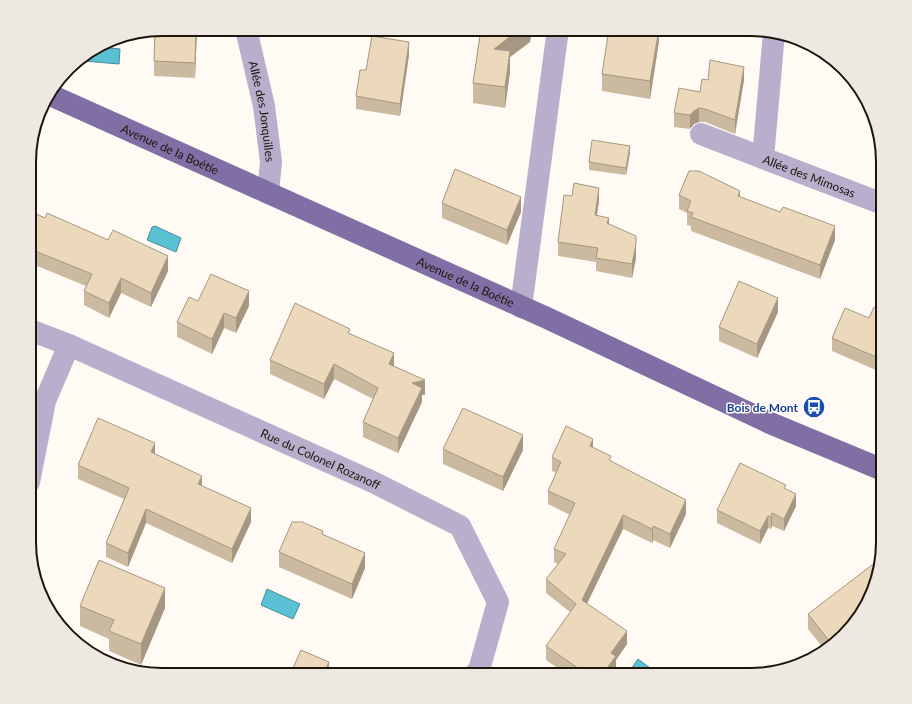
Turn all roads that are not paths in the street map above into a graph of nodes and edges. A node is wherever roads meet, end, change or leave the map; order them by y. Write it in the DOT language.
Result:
graph roads {
  1 [pos="248,36"];
  2 [pos="557,36"];
  3 [pos="774,38"];
  4 [pos="54,97"];
  5 [pos="701,134"];
  6 [pos="763,158"];
  7 [pos="268,193"];
  8 [pos="876,201"];
  9 [pos="521,307"];
  10 [pos="36,332"];
  11 [pos="69,345"];
  12 [pos="36,450"];
  13 [pos="876,467"];
  14 [pos="480,668"];
  1 -- 7 [label="street, Allée des Jonquilles"];
  2 -- 9 [label="street"];
  3 -- 6 [label="street, Allée des Mimosas"];
  4 -- 7 [label="main road, Avenue de la Boétie"];
  5 -- 6 [label="street"];
  6 -- 8 [label="street, Allée des Mimosas"];
  7 -- 9 [label="main road, Avenue de la Boétie"];
  9 -- 13 [label="main road, Avenue de la Boétie"];
  10 -- 11 [label="street, Rue du Colonel Rozanoff"];
  11 -- 12 [label="street"];
  11 -- 14 [label="street, Rue du Colonel Rozanoff"];
}
